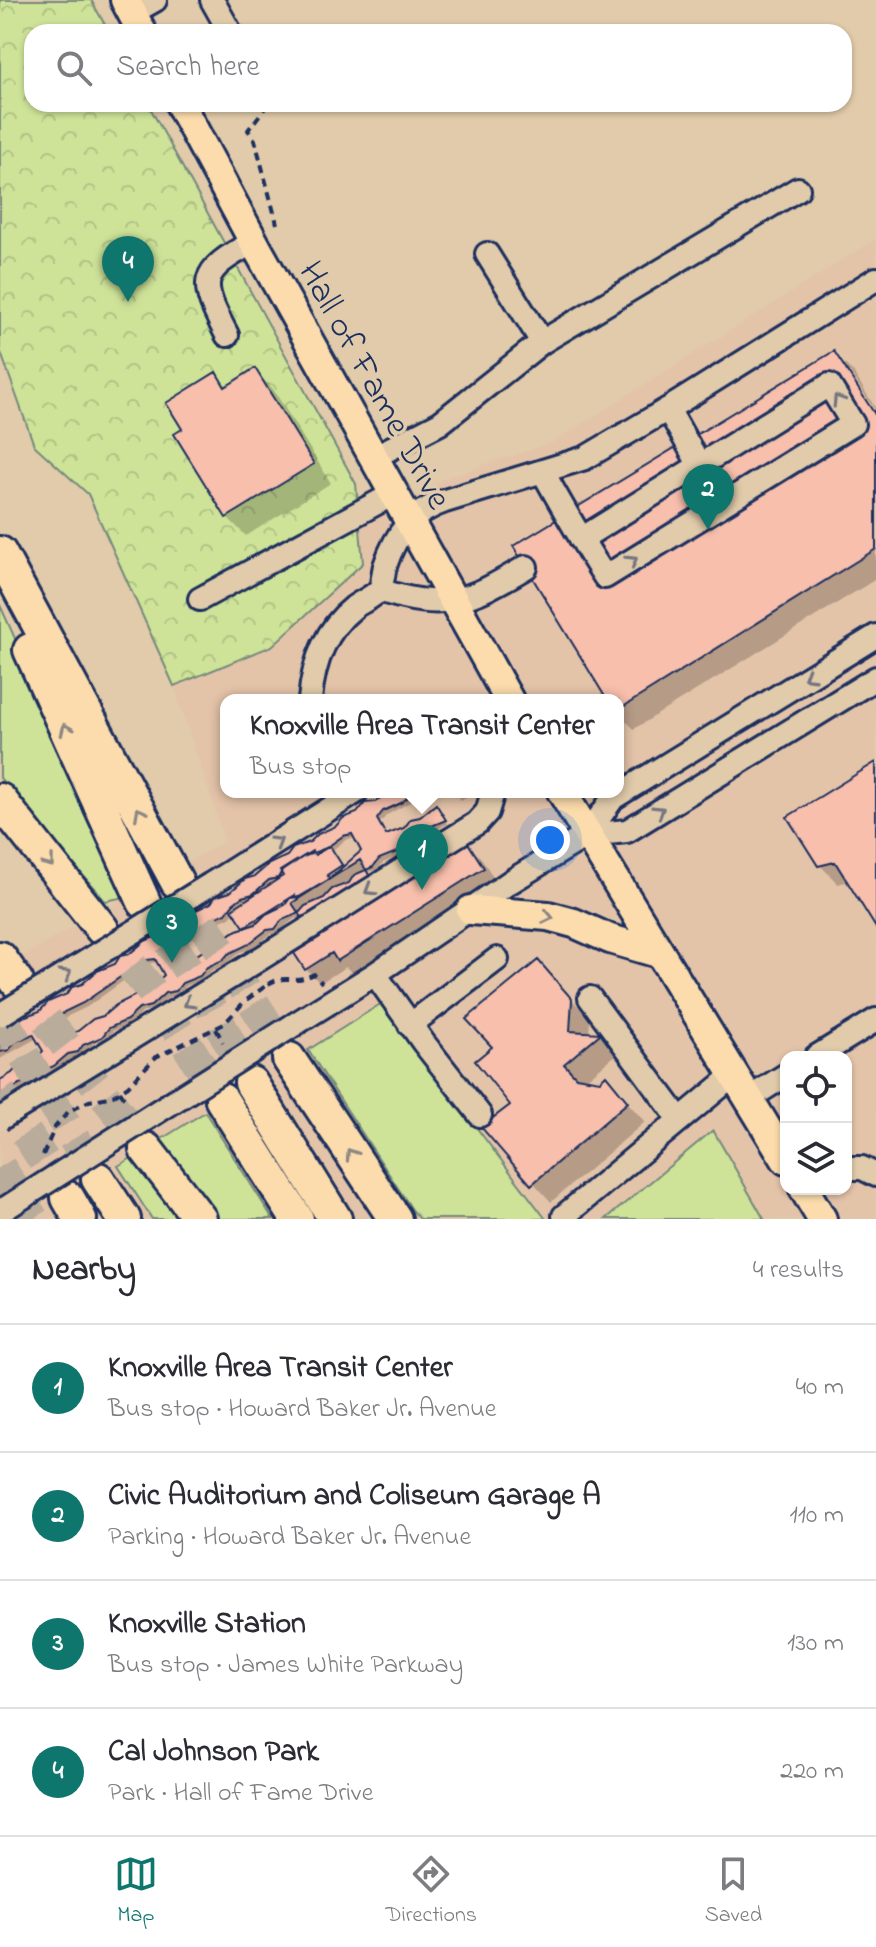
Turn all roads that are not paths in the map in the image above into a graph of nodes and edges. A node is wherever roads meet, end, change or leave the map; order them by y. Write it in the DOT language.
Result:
graph roads {
  1 [pos="212,0"];
  2 [pos="226,24"];
  3 [pos="184,112"];
  4 [pos="798,189"];
  5 [pos="254,242"];
  6 [pos="487,254"];
  7 [pos="876,279"];
  8 [pos="227,335"];
  9 [pos="542,342"];
  10 [pos="668,409"];
  11 [pos="374,457"];
  12 [pos="700,465"];
  13 [pos="543,472"];
  14 [pos="395,493"];
  15 [pos="722,505"];
  16 [pos="409,519"];
  17 [pos="581,539"];
  18 [pos="0,553"];
  19 [pos="526,567"];
  20 [pos="0,583"];
  21 [pos="379,590"];
  22 [pos="200,599"];
  23 [pos="453,601"];
  24 [pos="876,636"];
  25 [pos="876,678"];
  26 [pos="310,694"];
  27 [pos="506,694"];
  28 [pos="624,791"];
  29 [pos="344,798"];
  30 [pos="491,798"];
  31 [pos="565,798"];
  32 [pos="613,798"];
  33 [pos="0,800"];
  34 [pos="587,835"];
  35 [pos="177,882"];
  36 [pos="144,902"];
  37 [pos="471,910"];
  38 [pos="102,929"];
  39 [pos="658,953"];
  40 [pos="497,959"];
  41 [pos="375,974"];
  42 [pos="590,998"];
  43 [pos="0,1015"];
  44 [pos="876,1020"];
  45 [pos="410,1025"];
  46 [pos="826,1051"];
  47 [pos="289,1059"];
  48 [pos="780,1077"];
  49 [pos="251,1083"];
  50 [pos="741,1087"];
  51 [pos="222,1100"];
  52 [pos="480,1115"];
  53 [pos="0,1119"];
  54 [pos="680,1120"];
  55 [pos="146,1149"];
  56 [pos="780,1150"];
  57 [pos="852,1168"];
  58 [pos="876,1175"];
  59 [pos="98,1179"];
  60 [pos="808,1195"];
  61 [pos="2,1206"];
  62 [pos="564,1216"];
  63 [pos="124,1219"];
  64 [pos="200,1219"];
  65 [pos="297,1219"];
  66 [pos="335,1219"];
  67 [pos="395,1219"];
  68 [pos="822,1219"];
  1 -- 2 [label="street"];
  3 -- 5 [label="main road, Hall of Fame Drive"];
  4 -- 9 [label="street"];
  5 -- 8 [label="street"];
  5 -- 11 [label="main road, Hall of Fame Drive"];
  6 -- 9 [label="street"];
  7 -- 10 [label="street"];
  9 -- 11 [label="street"];
  10 -- 12 [label="street"];
  10 -- 13 [label="street"];
  11 -- 14 [label="main road, Hall of Fame Drive"];
  12 -- 15 [label="street"];
  15 -- 12 [label="street, one-way"];
  12 -- 17 [label="street"];
  13 -- 16 [label="street"];
  13 -- 17 [label="street"];
  14 -- 16 [label="main road, Hall of Fame Drive"];
  14 -- 22 [label="street"];
  17 -- 15 [label="street, one-way"];
  16 -- 21 [label="street"];
  16 -- 23 [label="main road, Hall of Fame Drive"];
  35 -- 18 [label="highway, one-way"];
  19 -- 23 [label="street"];
  36 -- 20 [label="highway, one-way"];
  21 -- 23 [label="street"];
  21 -- 26 [label="street"];
  23 -- 27 [label="main road, Hall of Fame Drive"];
  24 -- 28 [label="street, one-way"];
  34 -- 25 [label="street, one-way"];
  43 -- 29 [label="street, one-way, bridge"];
  30 -- 53 [label="street, one-way, bridge"];
  31 -- 34 [label="main road"];
  32 -- 34 [label="street, one-way"];
  33 -- 38 [label="highway, one-way"];
  34 -- 37 [label="street"];
  34 -- 39 [label="main road"];
  37 -- 39 [label="main road, one-way"];
  37 -- 41 [label="street"];
  39 -- 50 [label="main road"];
  40 -- 45 [label="street"];
  41 -- 45 [label="street"];
  41 -- 61 [label="street, bridge"];
  42 -- 54 [label="street"];
  44 -- 46 [label="street"];
  45 -- 52 [label="street"];
  67 -- 47 [label="highway, one-way"];
  48 -- 50 [label="street"];
  49 -- 66 [label="highway"];
  50 -- 54 [label="street"];
  50 -- 56 [label="main road"];
  51 -- 65 [label="highway"];
  54 -- 62 [label="street"];
  55 -- 64 [label="highway"];
  57 -- 58 [label="street"];
  59 -- 63 [label="highway"];
  60 -- 68 [label="main road"];
}
